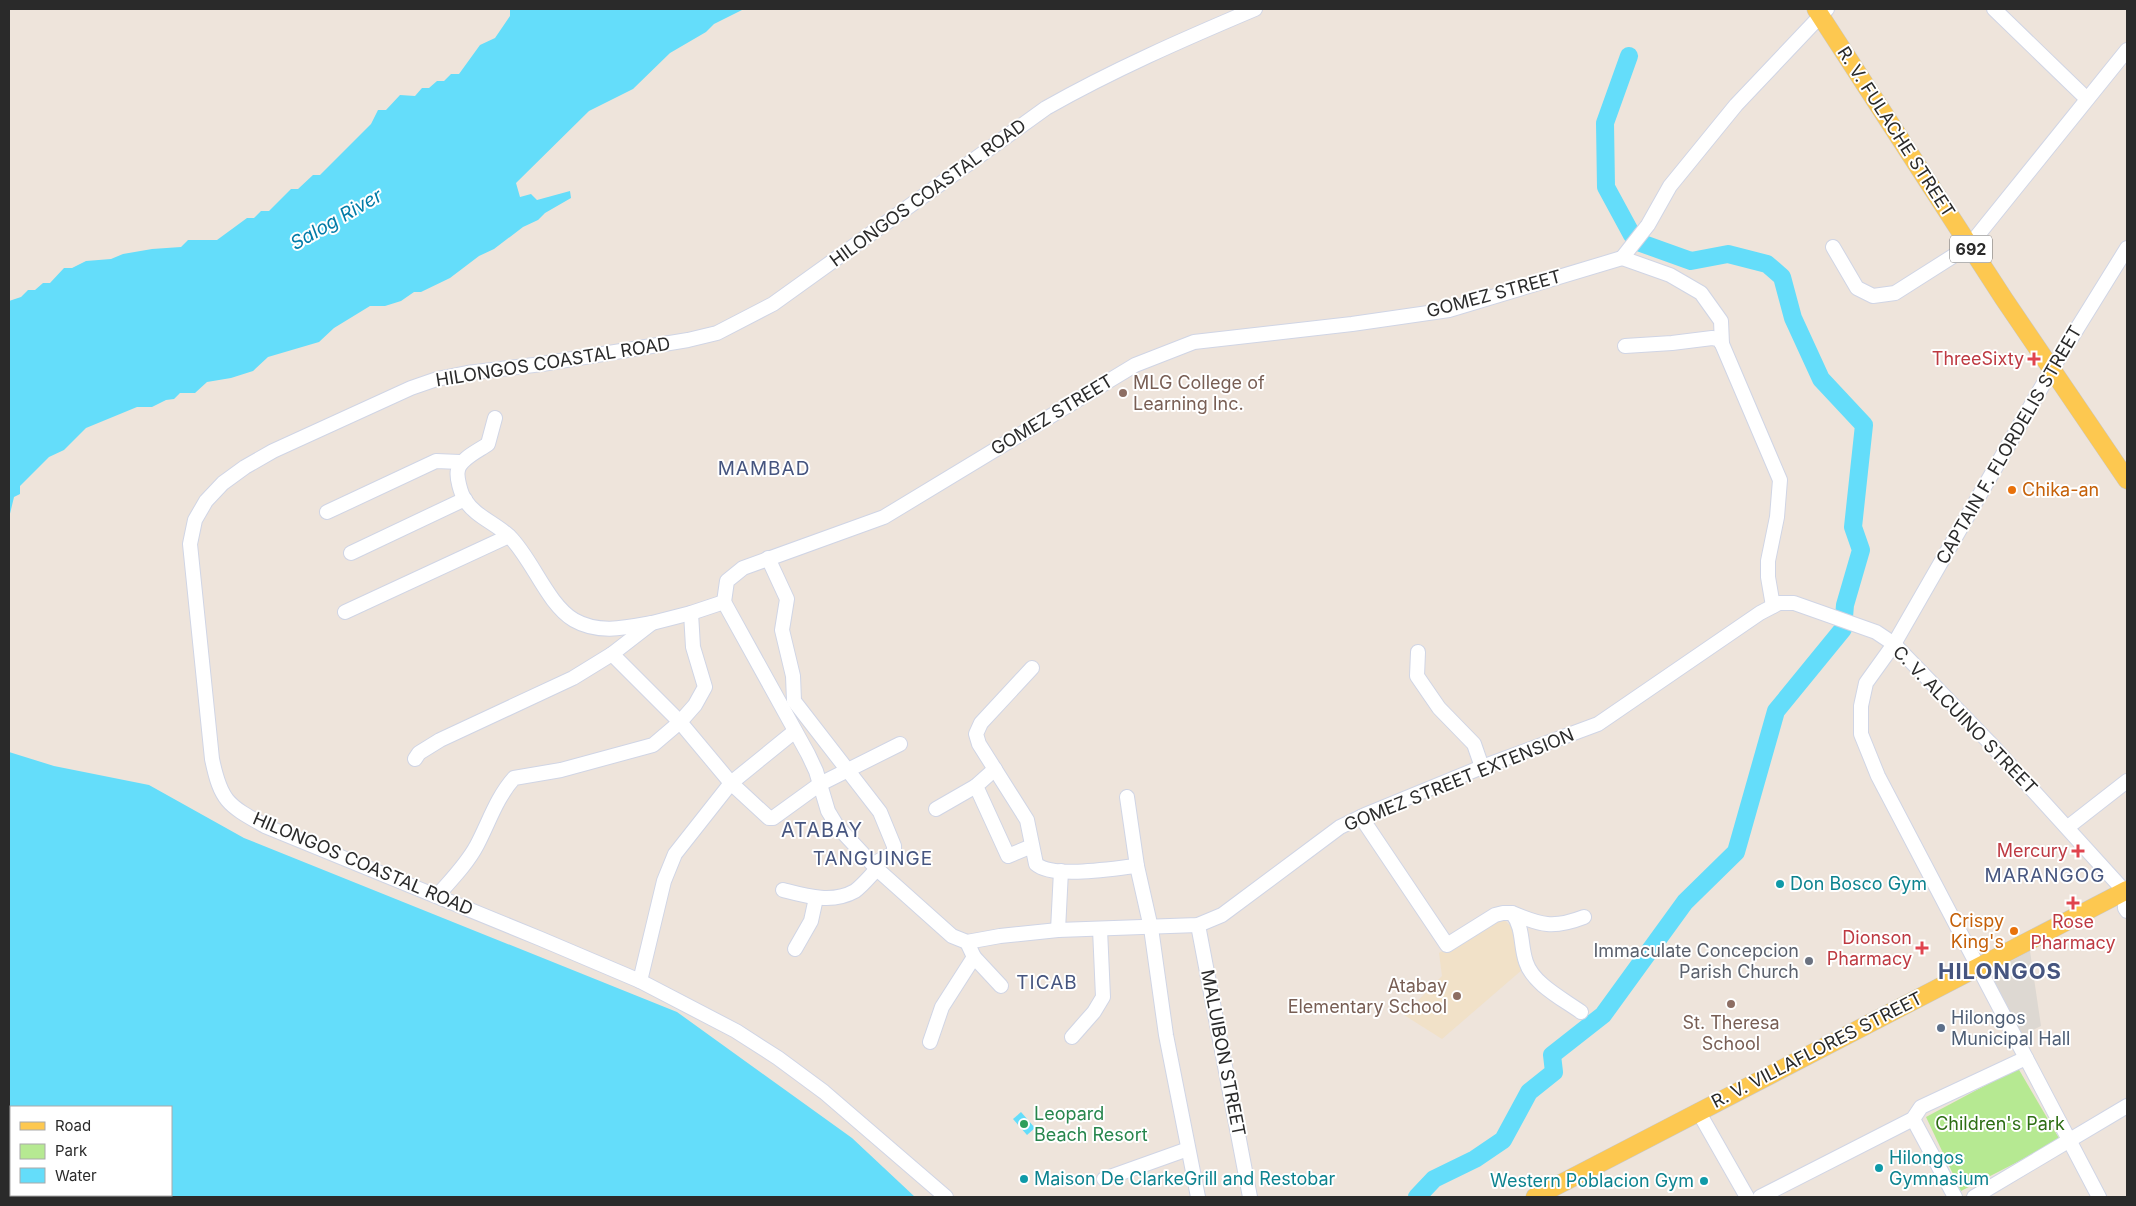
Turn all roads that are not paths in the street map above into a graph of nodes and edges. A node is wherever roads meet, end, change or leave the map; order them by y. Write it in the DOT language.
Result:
graph roads {
  1 [pos="1255,9"];
  2 [pos="1994,9"];
  3 [pos="1821,11"];
  4 [pos="2127,50"];
  5 [pos="2088,99"];
  6 [pos="1969,246"];
  7 [pos="1833,247"];
  8 [pos="2127,248"];
  9 [pos="1622,258"];
  10 [pos="1722,344"];
  11 [pos="1625,346"];
  12 [pos="2052,369"];
  13 [pos="496,418"];
  14 [pos="460,462"];
  15 [pos="2127,480"];
  16 [pos="464,499"];
  17 [pos="327,512"];
  18 [pos="508,536"];
  19 [pos="351,553"];
  20 [pos="768,558"];
  21 [pos="724,602"];
  22 [pos="1773,606"];
  23 [pos="346,612"];
  24 [pos="691,613"];
  25 [pos="652,623"];
  26 [pos="1894,644"];
  27 [pos="1418,652"];
  28 [pos="612,654"];
  29 [pos="1032,668"];
  30 [pos="680,722"];
  31 [pos="795,730"];
  32 [pos="900,744"];
  33 [pos="414,758"];
  34 [pos="1482,767"];
  35 [pos="995,769"];
  36 [pos="846,770"];
  37 [pos="2127,781"];
  38 [pos="731,783"];
  39 [pos="820,784"];
  40 [pos="976,786"];
  41 [pos="1127,797"];
  42 [pos="936,809"];
  43 [pos="1361,817"];
  44 [pos="2068,827"];
  45 [pos="1032,846"];
  46 [pos="875,866"];
  47 [pos="1137,866"];
  48 [pos="1060,871"];
  49 [pos="782,890"];
  50 [pos="2126,892"];
  51 [pos="436,896"];
  52 [pos="816,898"];
  53 [pos="2127,911"];
  54 [pos="1512,913"];
  55 [pos="1584,917"];
  56 [pos="1198,925"];
  57 [pos="1151,928"];
  58 [pos="1100,929"];
  59 [pos="1058,930"];
  60 [pos="967,942"];
  61 [pos="796,949"];
  62 [pos="974,957"];
  63 [pos="1978,966"];
  64 [pos="640,981"];
  65 [pos="1001,986"];
  66 [pos="1581,1012"];
  67 [pos="1072,1037"];
  68 [pos="930,1042"];
  69 [pos="2026,1058"];
  70 [pos="2127,1106"];
  71 [pos="1698,1111"];
  72 [pos="1913,1119"];
  73 [pos="2070,1142"];
  74 [pos="1188,1149"];
  75 [pos="1104,1179"];
  76 [pos="946,1197"];
  77 [pos="1198,1197"];
  78 [pos="1250,1197"];
  79 [pos="1535,1197"];
  80 [pos="1747,1197"];
  81 [pos="1763,1197"];
  82 [pos="1955,1197"];
  83 [pos="1974,1197"];
  84 [pos="2099,1197"];
  1 -- 51 [label="street, HILONGOS COASTAL ROAD"];
  2 -- 5 [label="street"];
  3 -- 6 [label="main road, R. V. FULACHE STREET / 692"];
  3 -- 9 [label="street"];
  4 -- 5 [label="street"];
  5 -- 6 [label="street"];
  6 -- 7 [label="street"];
  6 -- 12 [label="main road, R. V. FULACHE STREET / 692"];
  8 -- 12 [label="street, CAPTAIN F. FLORDELIS STREET"];
  9 -- 10 [label="street"];
  9 -- 20 [label="street, GOMEZ STREET"];
  10 -- 11 [label="street"];
  10 -- 22 [label="street"];
  12 -- 15 [label="main road, R. V. FULACHE STREET / 692"];
  12 -- 26 [label="street, CAPTAIN F. FLORDELIS STREET"];
  13 -- 14 [label="street"];
  14 -- 16 [label="street"];
  14 -- 17 [label="street"];
  16 -- 18 [label="street"];
  16 -- 19 [label="street"];
  18 -- 23 [label="street"];
  18 -- 25 [label="street"];
  20 -- 21 [label="street, GOMEZ STREET"];
  20 -- 36 [label="street"];
  21 -- 24 [label="street"];
  21 -- 31 [label="street"];
  22 -- 26 [label="street, C. V. ALCUINO STREET"];
  22 -- 34 [label="street, GOMEZ STREET EXTENSION"];
  24 -- 25 [label="street"];
  24 -- 30 [label="street"];
  25 -- 28 [label="street"];
  26 -- 44 [label="street, C. V. ALCUINO STREET"];
  26 -- 63 [label="street, CAPTAIN F. FLORDELIS STREET"];
  27 -- 34 [label="street"];
  28 -- 30 [label="street"];
  28 -- 33 [label="street"];
  29 -- 35 [label="street"];
  30 -- 38 [label="street"];
  30 -- 51 [label="street"];
  31 -- 38 [label="street"];
  31 -- 39 [label="street"];
  32 -- 36 [label="street"];
  34 -- 43 [label="street, GOMEZ STREET EXTENSION"];
  35 -- 40 [label="street"];
  35 -- 45 [label="street"];
  36 -- 39 [label="street"];
  36 -- 46 [label="street"];
  37 -- 44 [label="street"];
  38 -- 39 [label="street"];
  38 -- 64 [label="street"];
  39 -- 46 [label="street"];
  40 -- 42 [label="street"];
  40 -- 45 [label="street"];
  41 -- 47 [label="street"];
  43 -- 54 [label="street"];
  43 -- 56 [label="street, GOMEZ STREET EXTENSION"];
  44 -- 50 [label="street, C. V. ALCUINO STREET"];
  45 -- 48 [label="street"];
  46 -- 52 [label="street"];
  46 -- 60 [label="street"];
  47 -- 48 [label="street"];
  47 -- 57 [label="street"];
  48 -- 59 [label="street"];
  49 -- 52 [label="street"];
  50 -- 53 [label="street"];
  50 -- 63 [label="main road, R. V. VILLAFLORES STREET"];
  51 -- 64 [label="street, HILONGOS COASTAL ROAD"];
  52 -- 61 [label="street"];
  54 -- 55 [label="street"];
  54 -- 66 [label="street"];
  56 -- 57 [label="street, GOMEZ STREET EXTENSION"];
  56 -- 78 [label="street, MALUIBON STREET"];
  57 -- 58 [label="street, GOMEZ STREET EXTENSION"];
  57 -- 74 [label="street"];
  58 -- 59 [label="street, GOMEZ STREET EXTENSION"];
  58 -- 67 [label="street"];
  59 -- 60 [label="street, GOMEZ STREET EXTENSION"];
  60 -- 62 [label="street"];
  62 -- 65 [label="street"];
  62 -- 68 [label="street"];
  63 -- 69 [label="street, CAPTAIN F. FLORDELIS STREET"];
  63 -- 71 [label="main road, R. V. VILLAFLORES STREET"];
  64 -- 76 [label="street, HILONGOS COASTAL ROAD"];
  69 -- 72 [label="street"];
  69 -- 73 [label="street, CAPTAIN F. FLORDELIS STREET"];
  70 -- 73 [label="street"];
  71 -- 79 [label="main road, R. V. VILLAFLORES STREET"];
  71 -- 80 [label="street"];
  72 -- 81 [label="street"];
  72 -- 82 [label="street"];
  73 -- 83 [label="street"];
  73 -- 84 [label="street, CAPTAIN F. FLORDELIS STREET"];
  74 -- 75 [label="street"];
  74 -- 77 [label="street"];
}
